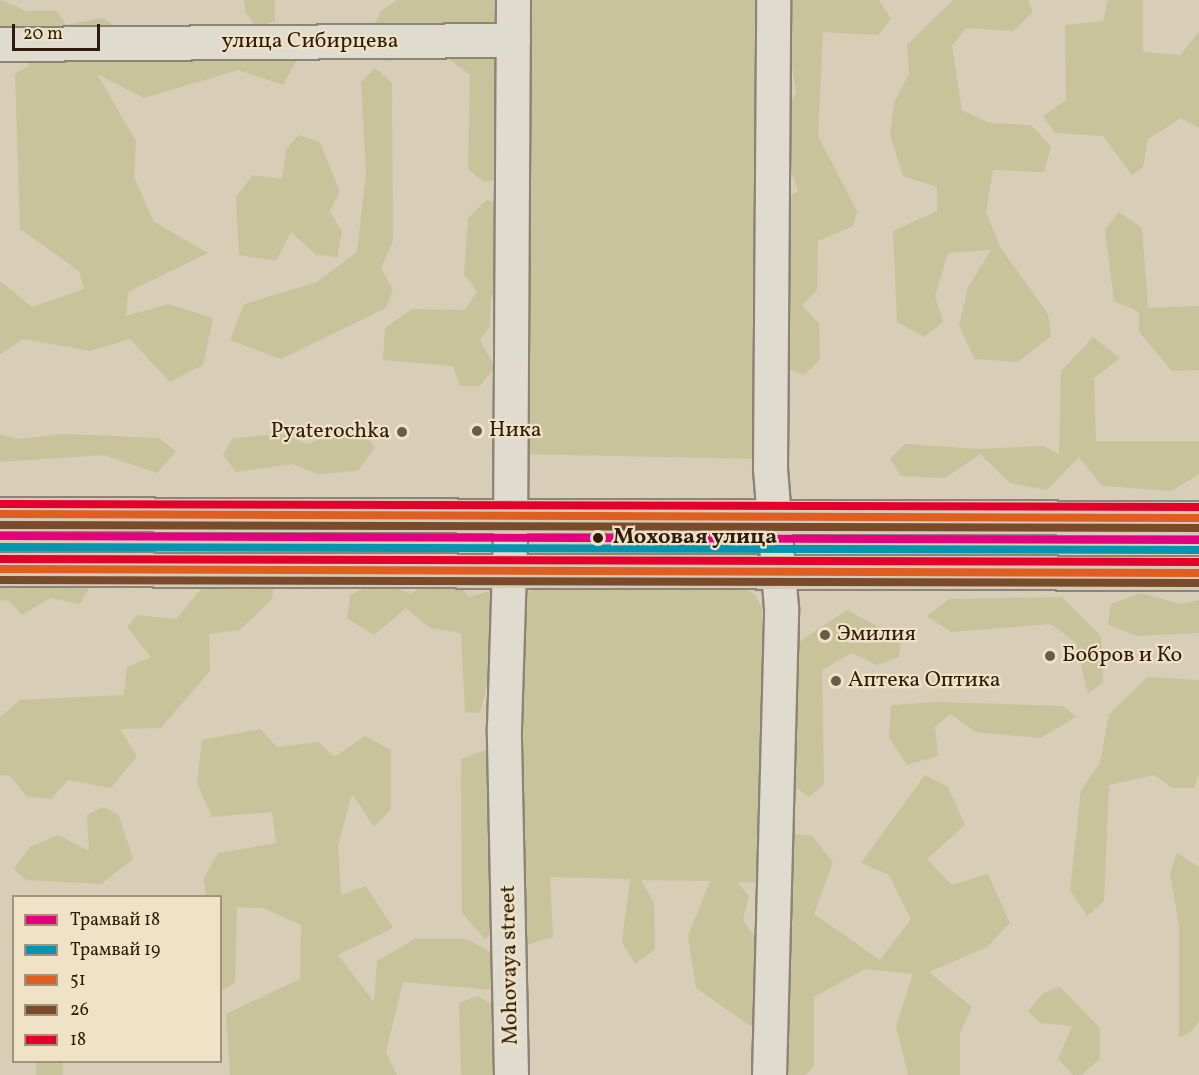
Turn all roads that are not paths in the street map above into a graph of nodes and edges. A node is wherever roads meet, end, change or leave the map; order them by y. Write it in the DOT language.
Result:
graph roads {
  1 [pos="513,0"];
  2 [pos="773,0"];
  3 [pos="513,40"];
  4 [pos="0,44"];
  5 [pos="0,514"];
  6 [pos="510,516"];
  7 [pos="771,516"];
  8 [pos="1199,518"];
  9 [pos="0,569"];
  10 [pos="510,570"];
  11 [pos="775,571"];
  12 [pos="1199,573"];
  13 [pos="511,1075"];
  14 [pos="769,1075"];
  1 -- 3 [label="street"];
  2 -- 7 [label="street"];
  3 -- 4 [label="street, улица Сибирцева"];
  3 -- 6 [label="street"];
  5 -- 6 [label="main road"];
  6 -- 7 [label="main road"];
  6 -- 10 [label="street"];
  7 -- 8 [label="main road"];
  7 -- 11 [label="street"];
  9 -- 10 [label="main road"];
  10 -- 11 [label="main road"];
  10 -- 13 [label="street"];
  11 -- 12 [label="main road"];
  11 -- 14 [label="street"];
}
